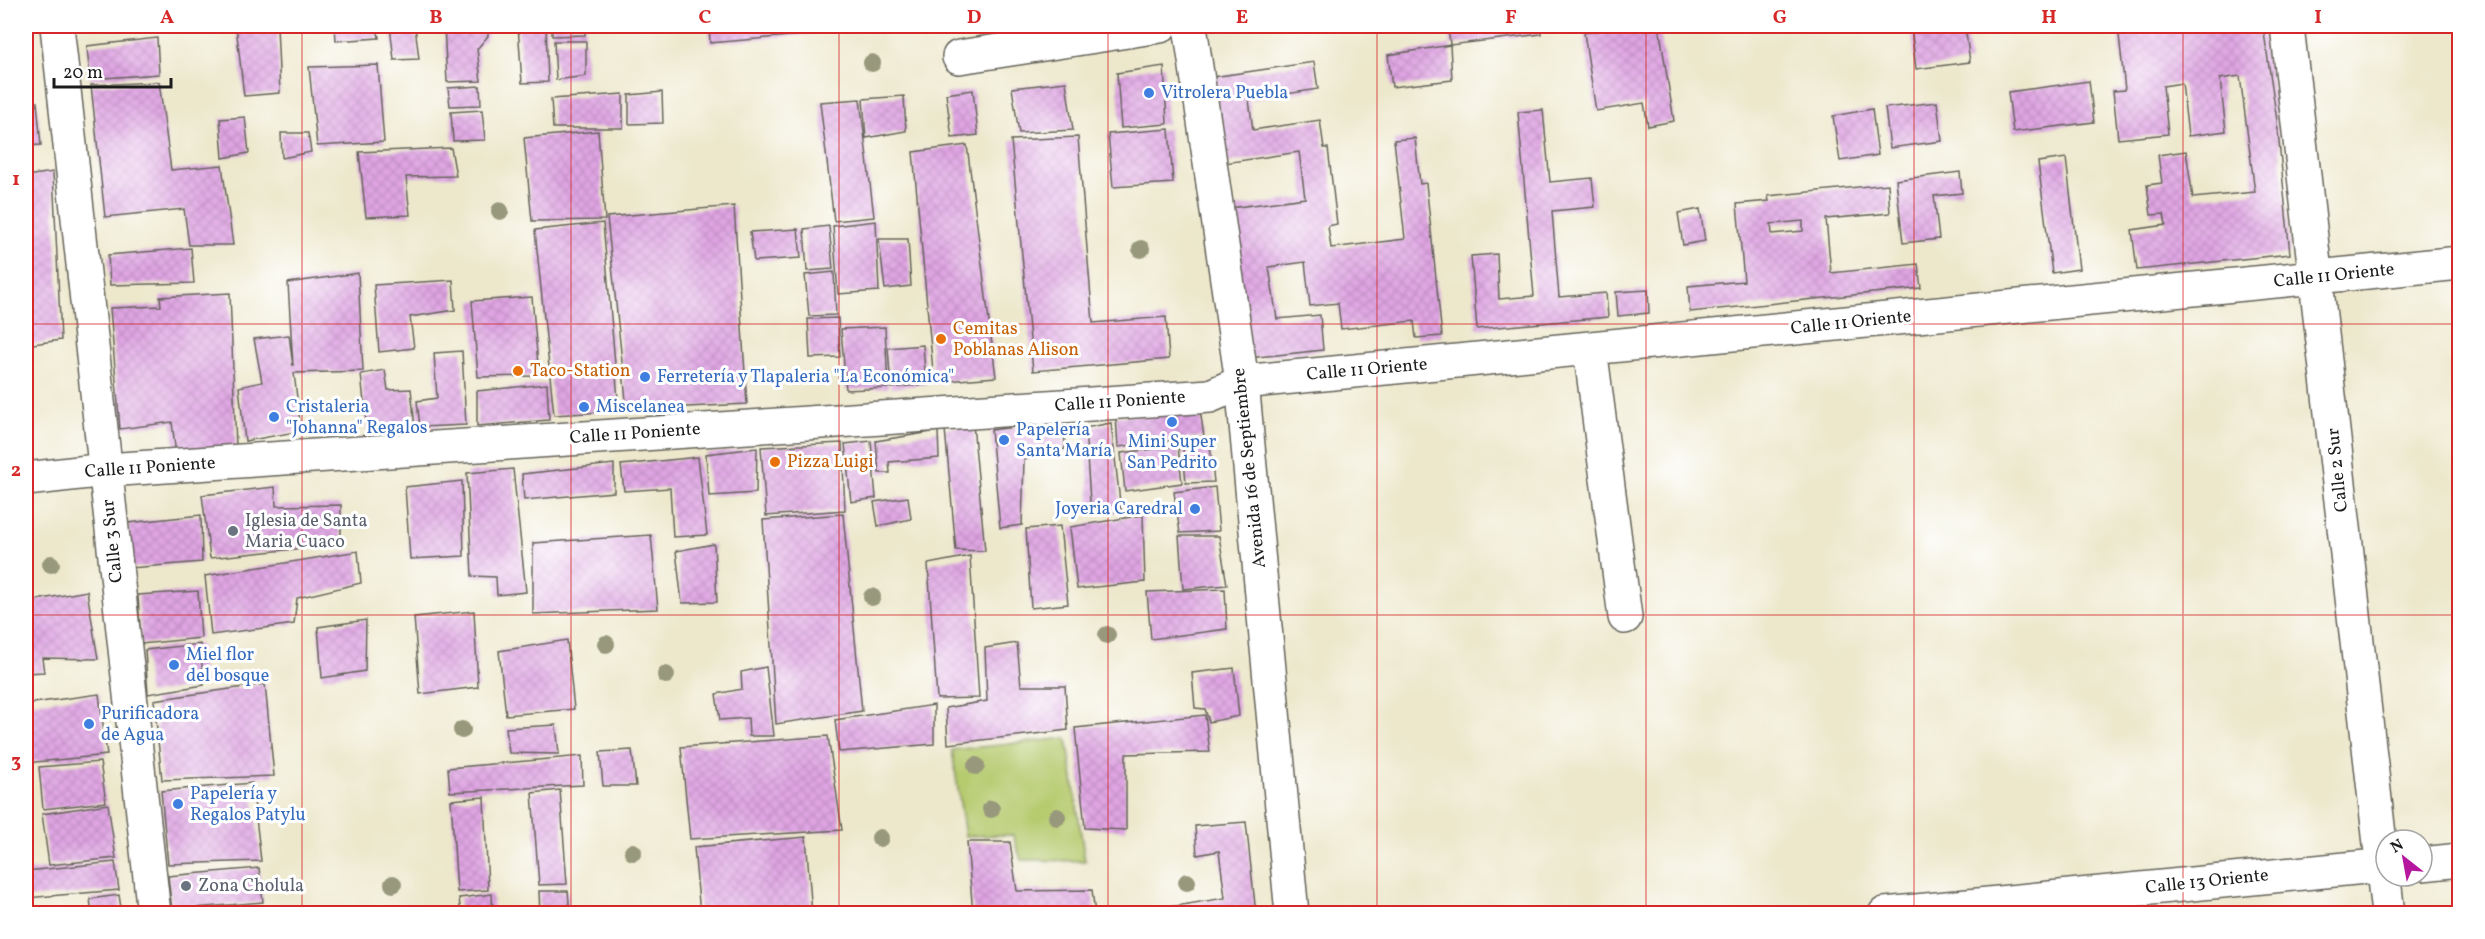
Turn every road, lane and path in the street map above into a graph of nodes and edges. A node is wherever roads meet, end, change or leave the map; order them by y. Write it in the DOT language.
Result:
graph roads {
  1 [pos="57,26"];
  2 [pos="1160,26"];
  3 [pos="1190,26"];
  4 [pos="2288,26"];
  5 [pos="959,57"];
  6 [pos="2460,263"];
  7 [pos="2316,278"];
  8 [pos="1590,348"];
  9 [pos="1242,382"];
  10 [pos="106,470"];
  11 [pos="26,478"];
  12 [pos="1625,617"];
  13 [pos="2380,828"];
  14 [pos="2460,860"];
  15 [pos="2434,863"];
  16 [pos="2374,866"];
  17 [pos="2386,888"];
  18 [pos="154,914"];
  19 [pos="1292,914"];
  20 [pos="1885,914"];
  21 [pos="2388,914"];
  1 -- 10 [label="street, Calle 3 Sur"];
  2 -- 5 [label="street"];
  3 -- 9 [label="street, Avenida 16 de Septiembre"];
  4 -- 7 [label="street, Calle 2 Sur"];
  6 -- 7 [label="street, Calle 11 Oriente"];
  7 -- 8 [label="street, Calle 11 Oriente"];
  7 -- 13 [label="street, Calle 2 Sur"];
  8 -- 9 [label="street, Calle 11 Oriente"];
  8 -- 12 [label="street"];
  9 -- 10 [label="street, Calle 11 Poniente"];
  9 -- 19 [label="street, Avenida 16 de Septiembre"];
  10 -- 11 [label="street, Calle 11 Poniente"];
  10 -- 18 [label="street, Calle 3 Sur"];
  14 -- 15 [label="street"];
  16 -- 20 [label="street, Calle 13 Oriente"];
  17 -- 21 [label="street, Calle 2 Sur"];
}
